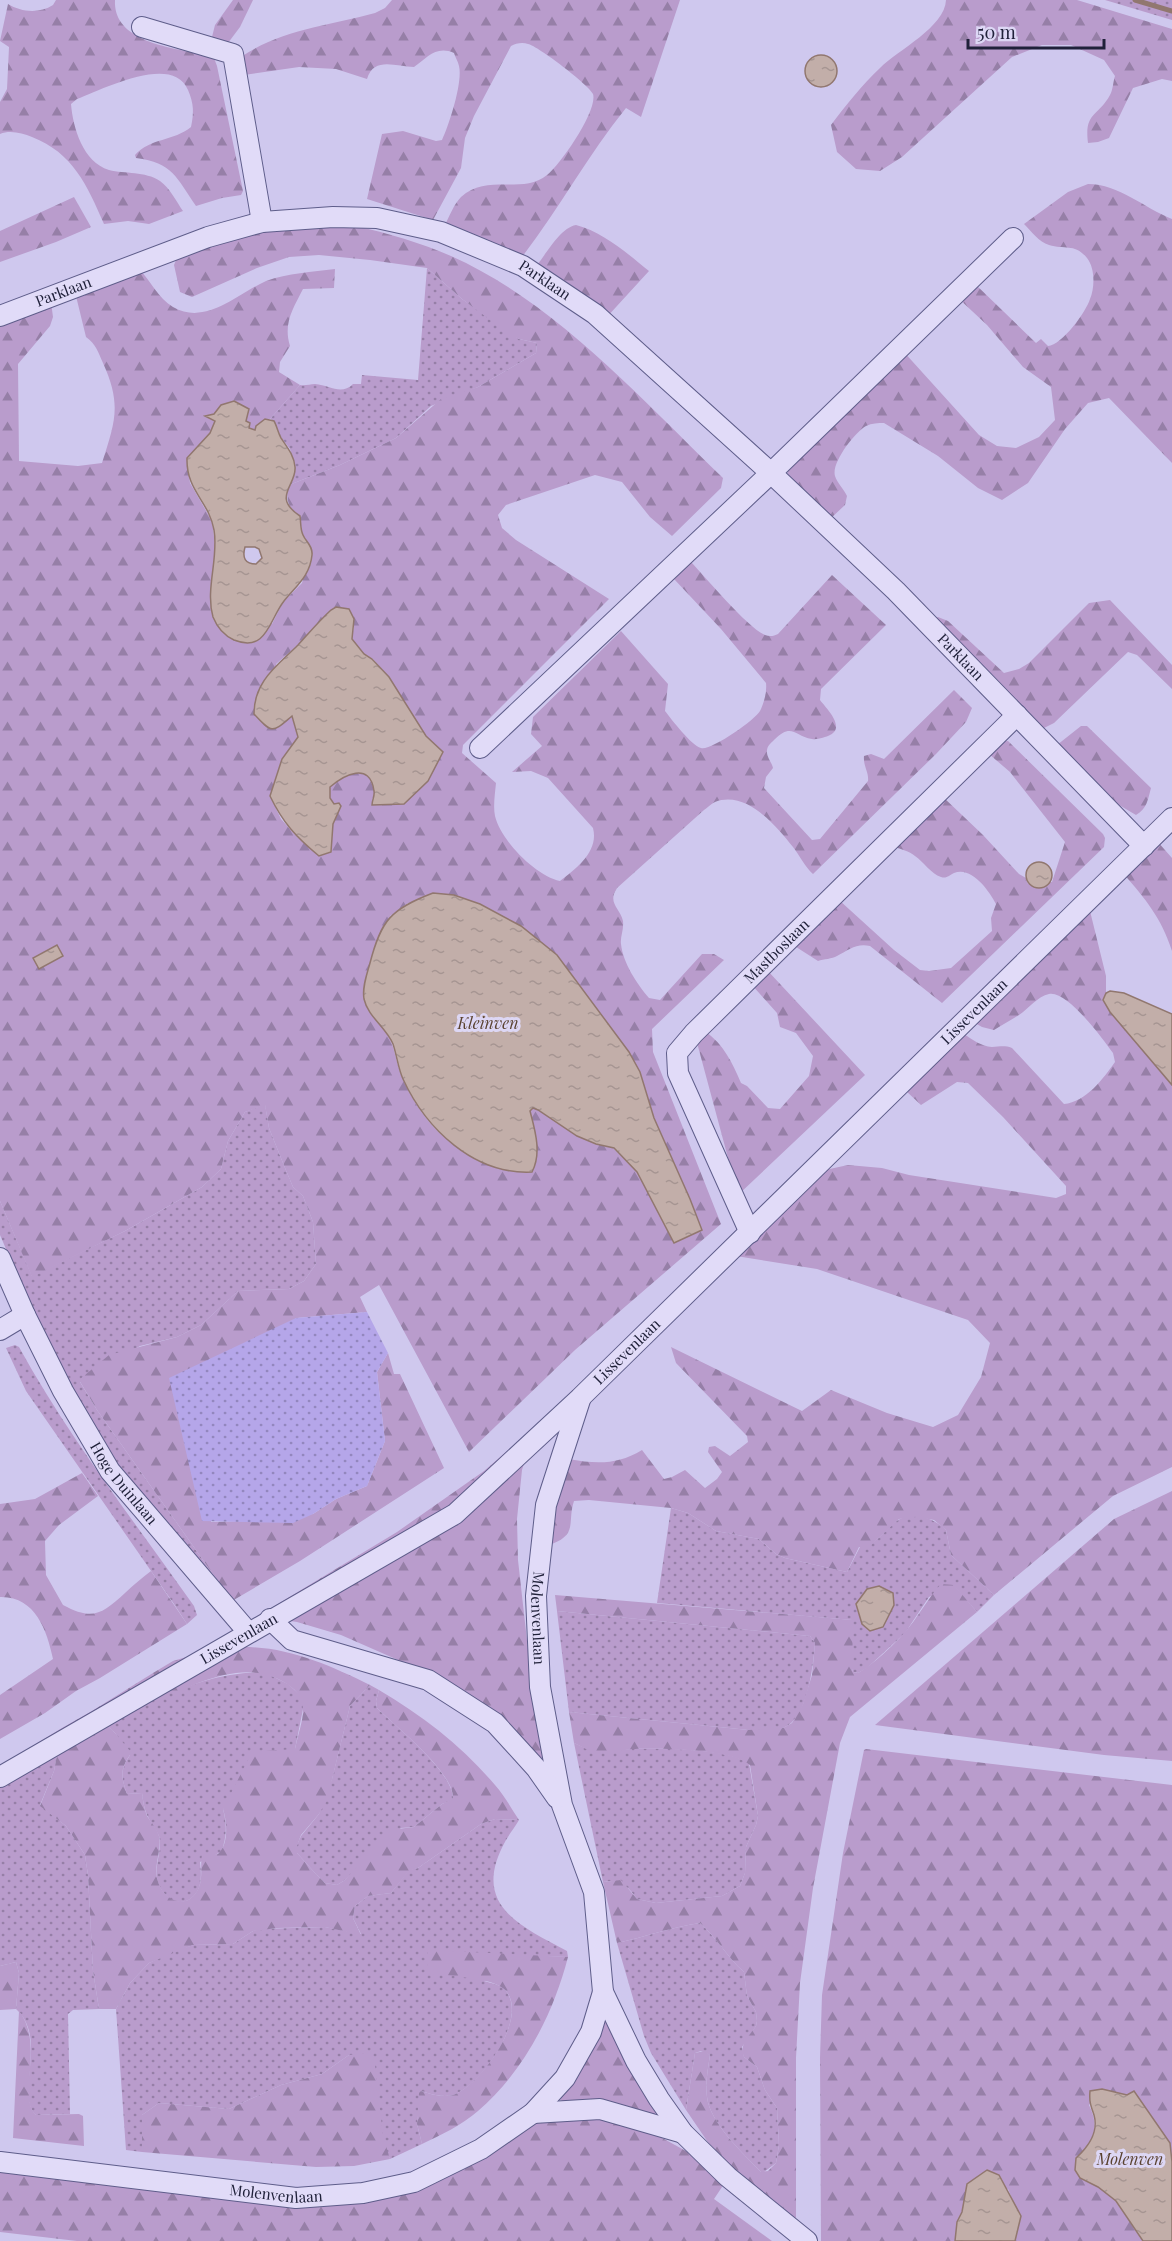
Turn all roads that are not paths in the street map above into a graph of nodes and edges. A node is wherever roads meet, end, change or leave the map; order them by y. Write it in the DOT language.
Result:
graph roads {
  1 [pos="142,27"];
  2 [pos="262,222"];
  3 [pos="1013,238"];
  4 [pos="0,316"];
  5 [pos="771,473"];
  6 [pos="1017,715"];
  7 [pos="480,748"];
  8 [pos="1172,818"];
  9 [pos="1144,846"];
  10 [pos="750,1233"];
  11 [pos="0,1258"];
  12 [pos="25,1316"];
  13 [pos="0,1330"];
  14 [pos="580,1398"];
  15 [pos="270,1620"];
  16 [pos="248,1632"];
  17 [pos="0,1777"];
  18 [pos="562,1805"];
  19 [pos="603,1992"];
  20 [pos="533,2113"];
  21 [pos="683,2133"];
  22 [pos="0,2162"];
  23 [pos="807,2241"];
  1 -- 2 [label="street"];
  2 -- 4 [label="street, Parklaan"];
  2 -- 5 [label="street, Parklaan"];
  3 -- 5 [label="street"];
  5 -- 6 [label="street, Parklaan"];
  5 -- 7 [label="street"];
  6 -- 9 [label="street, Parklaan"];
  6 -- 10 [label="street, Mastboslaan"];
  8 -- 9 [label="street, Lissevenlaan"];
  9 -- 10 [label="street, Lissevenlaan"];
  10 -- 14 [label="street, Lissevenlaan"];
  11 -- 12 [label="street, Hoge Duinlaan"];
  12 -- 13 [label="street"];
  12 -- 16 [label="street, Hoge Duinlaan"];
  14 -- 15 [label="street, Lissevenlaan"];
  14 -- 18 [label="street, Molenvenlaan"];
  15 -- 16 [label="street, Lissevenlaan"];
  15 -- 18 [label="street, Molenvenlaan"];
  16 -- 17 [label="street, Lissevenlaan"];
  18 -- 19 [label="street, Molenvenlaan"];
  19 -- 20 [label="street, Molenvenlaan"];
  19 -- 21 [label="street, Molenvenlaan"];
  20 -- 21 [label="street, Molenvenlaan"];
  20 -- 22 [label="street, Molenvenlaan"];
  21 -- 23 [label="street, Molenvenlaan"];
}
